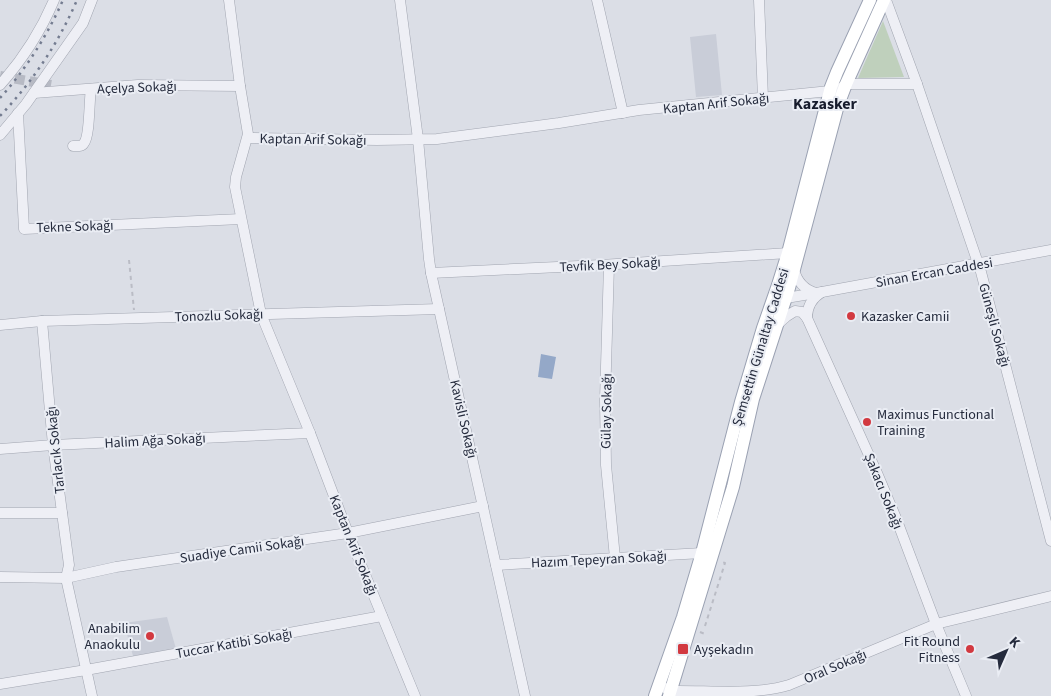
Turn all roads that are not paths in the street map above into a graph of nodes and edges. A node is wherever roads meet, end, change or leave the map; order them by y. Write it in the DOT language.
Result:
graph roads {
  1 [pos="54,0"];
  2 [pos="92,0"];
  3 [pos="229,0"];
  4 [pos="400,0"];
  5 [pos="597,0"];
  6 [pos="759,0"];
  7 [pos="870,0"];
  8 [pos="885,0"];
  9 [pos="846,84"];
  10 [pos="917,84"];
  11 [pos="51,85"];
  12 [pos="138,85"];
  13 [pos="0,86"];
  14 [pos="240,86"];
  15 [pos="91,89"];
  16 [pos="830,91"];
  17 [pos="34,93"];
  18 [pos="763,98"];
  19 [pos="623,113"];
  20 [pos="18,114"];
  21 [pos="0,135"];
  22 [pos="248,138"];
  23 [pos="418,139"];
  24 [pos="73,146"];
  25 [pos="241,219"];
  26 [pos="1051,250"];
  27 [pos="788,253"];
  28 [pos="978,264"];
  29 [pos="609,265"];
  30 [pos="794,270"];
  31 [pos="431,273"];
  32 [pos="820,293"];
  33 [pos="786,298"];
  34 [pos="439,309"];
  35 [pos="769,310"];
  36 [pos="261,314"];
  37 [pos="807,318"];
  38 [pos="42,321"];
  39 [pos="0,326"];
  40 [pos="774,332"];
  41 [pos="310,433"];
  42 [pos="54,445"];
  43 [pos="0,449"];
  44 [pos="483,506"];
  45 [pos="0,513"];
  46 [pos="62,513"];
  47 [pos="348,533"];
  48 [pos="1051,541"];
  49 [pos="702,553"];
  50 [pos="615,558"];
  51 [pos="496,565"];
  52 [pos="0,577"];
  53 [pos="66,578"];
  54 [pos="1051,596"];
  55 [pos="382,616"];
  56 [pos="936,624"];
  57 [pos="86,670"];
  58 [pos="662,677"];
  59 [pos="0,684"];
  60 [pos="670,694"];
  61 [pos="755,694"];
  62 [pos="92,696"];
  63 [pos="415,696"];
  64 [pos="525,696"];
  65 [pos="655,696"];
  66 [pos="966,696"];
  1 -- 13 [label="street"];
  2 -- 17 [label="street"];
  3 -- 14 [label="street"];
  4 -- 23 [label="street, Kavisli Sokağı"];
  5 -- 19 [label="street"];
  6 -- 18 [label="street"];
  7 -- 16 [label="main road, Şemsettin Günaltay Caddesi"];
  8 -- 9 [label="main road, Şemsettin Günaltay Caddesi"];
  8 -- 10 [label="street, Güneşli Sokağı"];
  9 -- 10 [label="street"];
  9 -- 16 [label="street, Kaptan Arif Sokağı"];
  9 -- 30 [label="main road, Şemsettin Günaltay Caddesi"];
  10 -- 28 [label="street, Güneşli Sokağı"];
  11 -- 12 [label="street"];
  12 -- 14 [label="street, Açelya Sokağı"];
  12 -- 15 [label="street, Açelya Sokağı"];
  14 -- 22 [label="street"];
  15 -- 17 [label="street, Açelya Sokağı"];
  15 -- 24 [label="street"];
  16 -- 18 [label="street, Kaptan Arif Sokağı"];
  16 -- 27 [label="main road, Şemsettin Günaltay Caddesi"];
  17 -- 20 [label="street"];
  18 -- 19 [label="street, Kaptan Arif Sokağı"];
  19 -- 23 [label="street, Kaptan Arif Sokağı"];
  20 -- 21 [label="street"];
  20 -- 25 [label="street, Tekne Sokağı"];
  22 -- 23 [label="street, Kaptan Arif Sokağı"];
  22 -- 25 [label="street, Kaptan Arif Sokağı"];
  23 -- 31 [label="street, Kavisli Sokağı"];
  25 -- 36 [label="street, Kaptan Arif Sokağı"];
  26 -- 28 [label="street, Sinan Ercan Caddesi"];
  27 -- 29 [label="street, Tevfik Bey Sokağı"];
  27 -- 35 [label="main road, Şemsettin Günaltay Caddesi"];
  28 -- 32 [label="street, Sinan Ercan Caddesi"];
  28 -- 48 [label="street, Güneşli Sokağı"];
  29 -- 31 [label="street, Tevfik Bey Sokağı"];
  29 -- 50 [label="street, Gülay Sokağı"];
  30 -- 32 [label="street"];
  30 -- 33 [label="main road, Şemsettin Günaltay Caddesi"];
  31 -- 34 [label="street, Kavisli Sokağı"];
  32 -- 33 [label="street, Sinan Ercan Caddesi"];
  32 -- 37 [label="street"];
  33 -- 35 [label="street, Sinan Ercan Caddesi"];
  33 -- 40 [label="main road, Şemsettin Günaltay Caddesi"];
  34 -- 36 [label="street, Tonozlu Sokağı"];
  34 -- 44 [label="street, Kavisli Sokağı"];
  35 -- 49 [label="main road, Şemsettin Günaltay Caddesi"];
  36 -- 38 [label="street, Tonozlu Sokağı"];
  36 -- 41 [label="street, Kaptan Arif Sokağı"];
  37 -- 40 [label="street"];
  37 -- 56 [label="street, Şakacı Sokağı"];
  38 -- 39 [label="street, Tonozlu Sokağı"];
  38 -- 42 [label="street, Tarlacık Sokağı"];
  40 -- 60 [label="main road, Şemsettin Günaltay Caddesi"];
  41 -- 42 [label="street, Halim Ağa Sokağı"];
  41 -- 47 [label="street, Kaptan Arif Sokağı"];
  42 -- 43 [label="street, Halim Ağa Sokağı"];
  42 -- 46 [label="street, Tarlacık Sokağı"];
  44 -- 47 [label="street, Suadiye Camii Sokağı"];
  44 -- 51 [label="street, Kavisli Sokağı"];
  45 -- 46 [label="street"];
  46 -- 53 [label="street, Tarlacık Sokağı"];
  47 -- 53 [label="street, Suadiye Camii Sokağı"];
  47 -- 55 [label="street, Kaptan Arif Sokağı"];
  49 -- 50 [label="street, Hazım Tepeyran Sokağı"];
  49 -- 58 [label="main road, Şemsettin Günaltay Caddesi"];
  50 -- 51 [label="street, Hazım Tepeyran Sokağı"];
  51 -- 64 [label="street, Kavisli Sokağı"];
  52 -- 53 [label="street, Suadiye Camii Sokağı"];
  53 -- 57 [label="street, Tarlacık Sokağı"];
  54 -- 56 [label="street, Oral Sokağı"];
  55 -- 57 [label="street, Tuccar Katibi Sokağı"];
  55 -- 63 [label="street, Kaptan Arif Sokağı"];
  56 -- 61 [label="street, Oral Sokağı"];
  56 -- 66 [label="street, Şakacı Sokağı"];
  57 -- 59 [label="street, Tuccar Katibi Sokağı"];
  57 -- 62 [label="street, Tarlacık Sokağı"];
  58 -- 60 [label="street"];
  58 -- 65 [label="main road, Şemsettin Günaltay Caddesi"];
  60 -- 61 [label="street, Oral Sokağı"];
}
